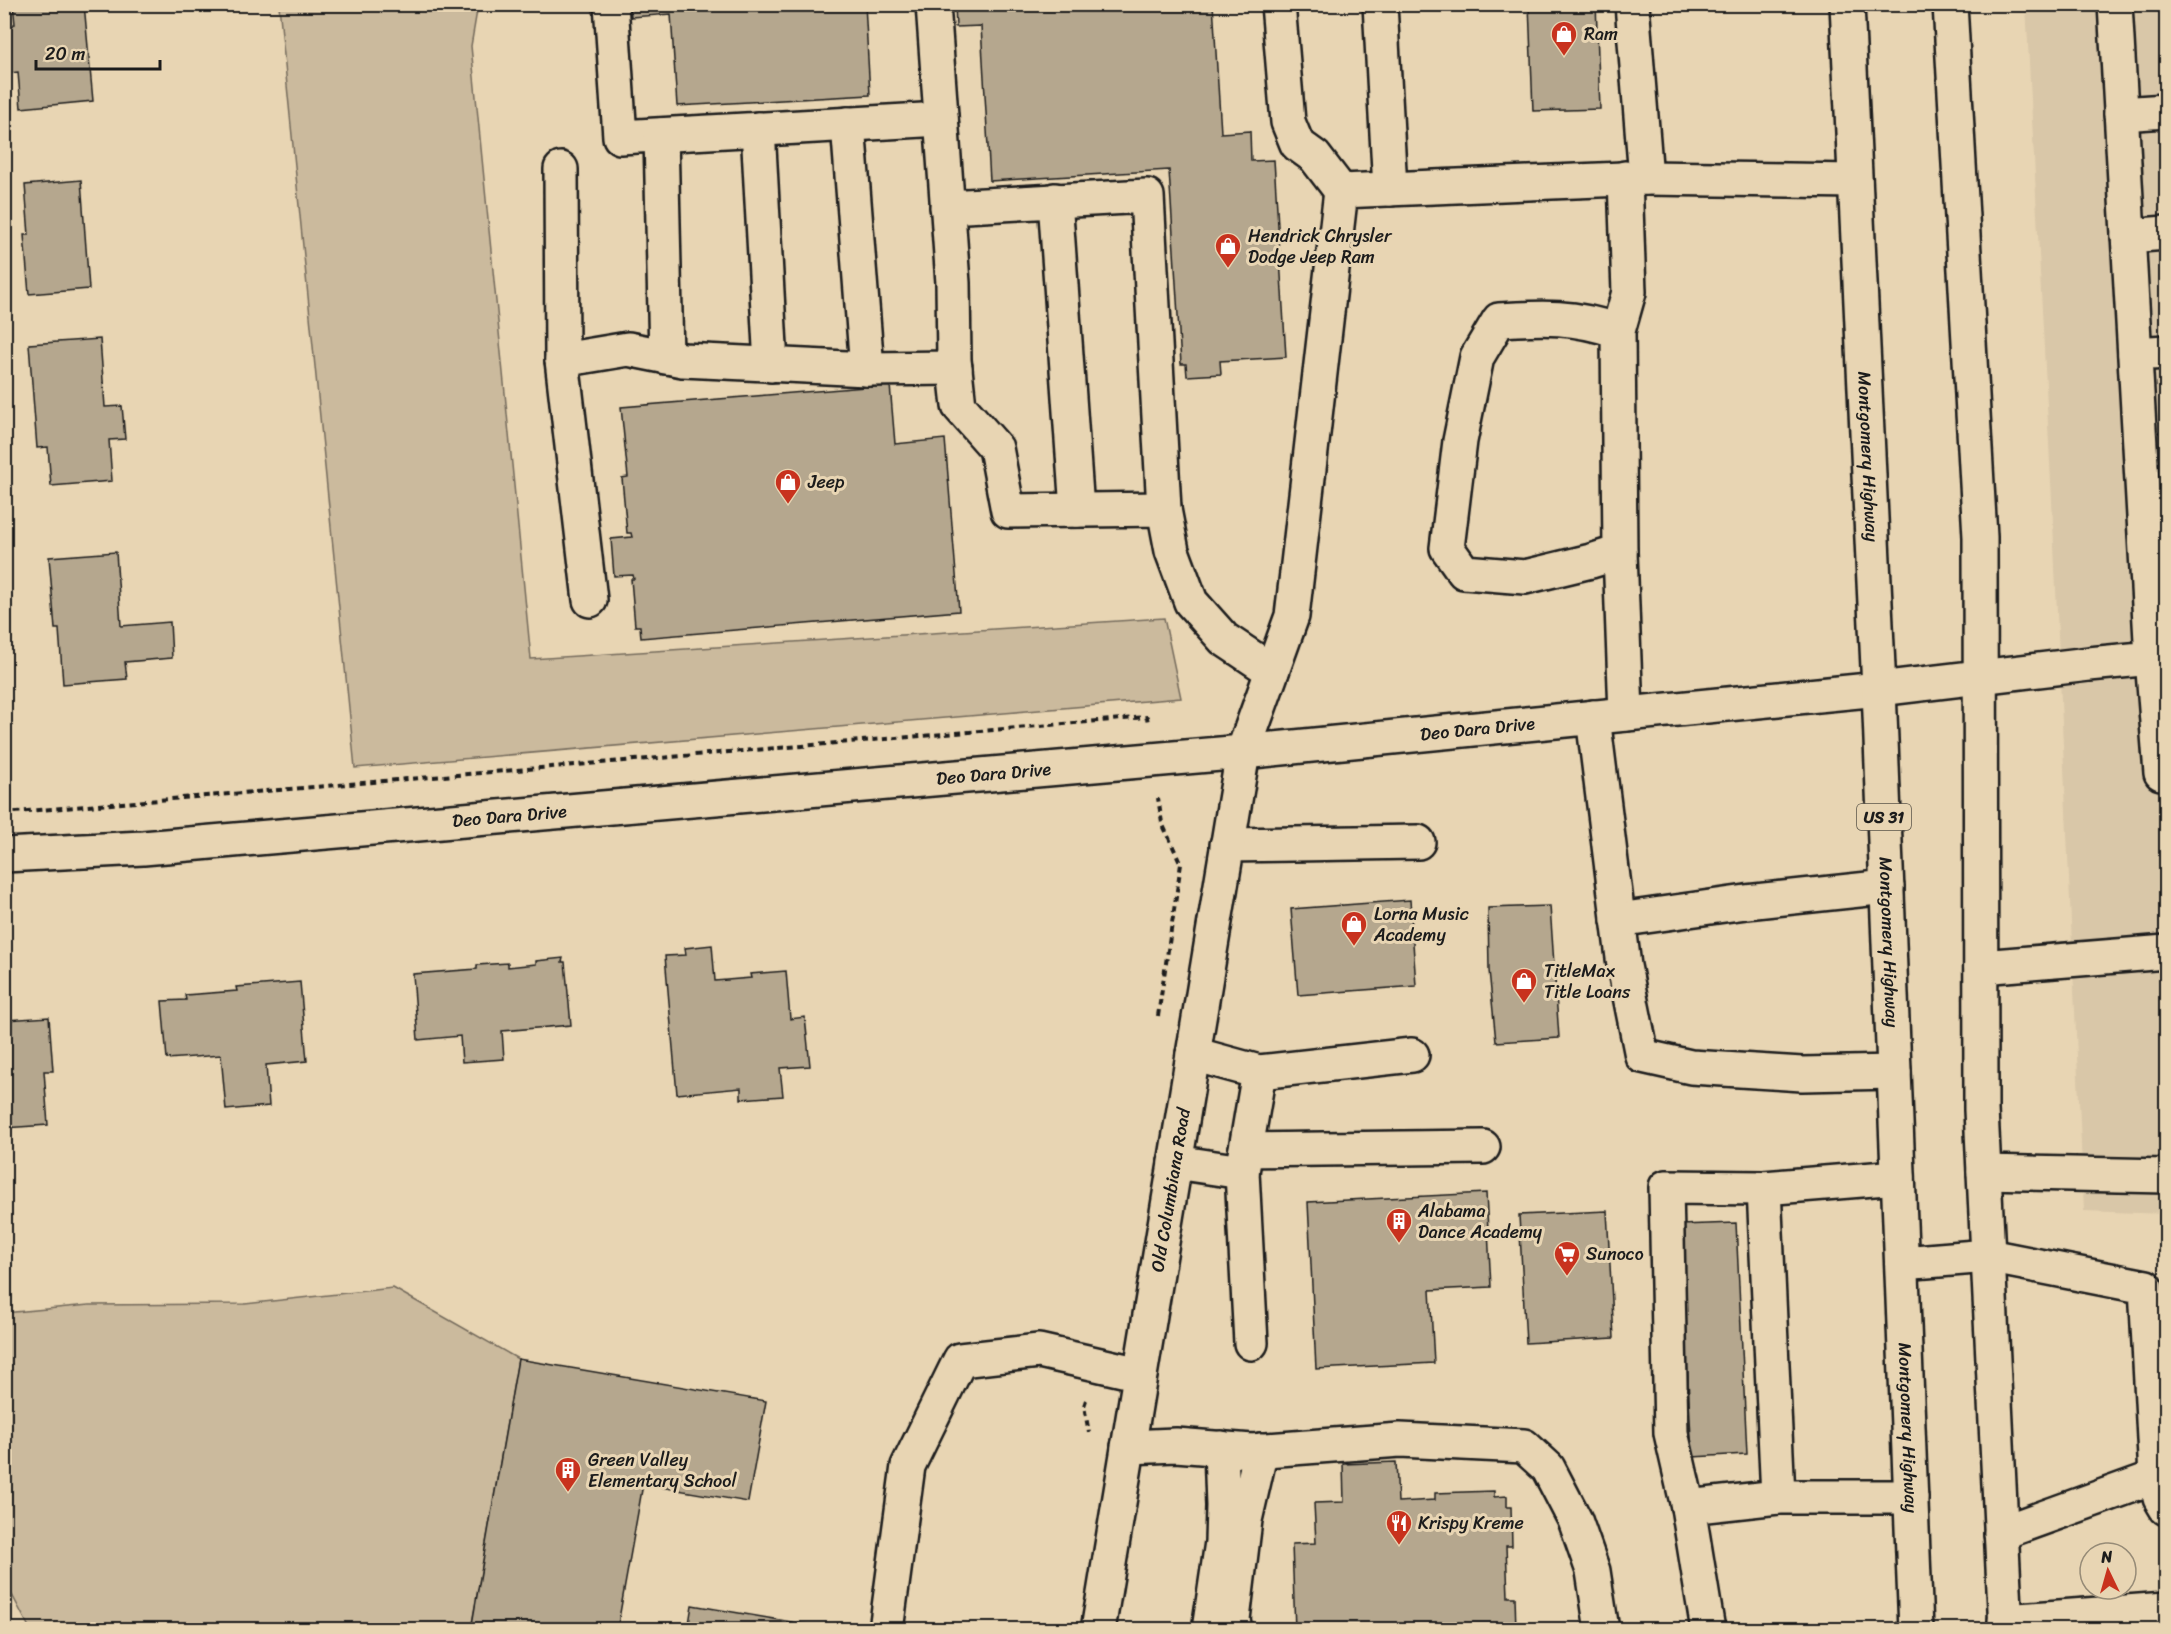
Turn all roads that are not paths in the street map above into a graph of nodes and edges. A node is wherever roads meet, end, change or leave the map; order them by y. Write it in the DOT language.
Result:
graph roads {
  1 [pos="611,4"];
  2 [pos="933,4"];
  3 [pos="1278,4"];
  4 [pos="1380,4"];
  5 [pos="1632,4"];
  6 [pos="1847,4"];
  7 [pos="1950,4"];
  8 [pos="2115,4"];
  9 [pos="2166,111"];
  10 [pos="2121,114"];
  11 [pos="941,119"];
  12 [pos="848,124"];
  13 [pos="758,129"];
  14 [pos="661,135"];
  15 [pos="561,169"];
  16 [pos="1635,178"];
  17 [pos="1855,181"];
  18 [pos="1390,189"];
  19 [pos="1341,192"];
  20 [pos="1055,200"];
  21 [pos="947,207"];
  22 [pos="2166,233"];
  23 [pos="2128,236"];
  24 [pos="1618,331"];
  25 [pos="2151,353"];
  26 [pos="666,357"];
  27 [pos="562,360"];
  28 [pos="771,365"];
  29 [pos="955,368"];
  30 [pos="867,369"];
  31 [pos="2154,477"];
  32 [pos="1164,509"];
  33 [pos="1077,510"];
  34 [pos="1620,552"];
  35 [pos="2157,569"];
  36 [pos="590,600"];
  37 [pos="2152,658"];
  38 [pos="1272,671"];
  39 [pos="1980,677"];
  40 [pos="1879,689"];
  41 [pos="1626,714"];
  42 [pos="1593,717"];
  43 [pos="1243,752"];
  44 [pos="2161,773"];
  45 [pos="1418,842"];
  46 [pos="1227,845"];
  47 [pos="4,855"];
  48 [pos="1887,887"];
  49 [pos="1618,920"];
  50 [pos="2166,952"];
  51 [pos="1981,967"];
  52 [pos="1193,1054"];
  53 [pos="1412,1055"];
  54 [pos="1259,1072"];
  55 [pos="1894,1072"];
  56 [pos="1483,1147"];
  57 [pos="1244,1161"];
  58 [pos="1175,1162"];
  59 [pos="1984,1172"];
  60 [pos="2166,1176"];
  61 [pos="1898,1177"];
  62 [pos="1764,1188"];
  63 [pos="1988,1256"];
  64 [pos="1902,1263"];
  65 [pos="2156,1286"];
  66 [pos="1251,1343"];
  67 [pos="1140,1374"];
  68 [pos="1128,1447"];
  69 [pos="1221,1448"];
  70 [pos="1261,1450"];
  71 [pos="2156,1477"];
  72 [pos="1778,1497"];
  73 [pos="1911,1497"];
  74 [pos="1688,1507"];
  75 [pos="2166,1508"];
  76 [pos="2001,1533"];
  77 [pos="2166,1609"];
  78 [pos="2005,1625"];
  79 [pos="886,1629"];
  80 [pos="1098,1629"];
  81 [pos="1209,1629"];
  82 [pos="1235,1629"];
  83 [pos="1602,1629"];
  84 [pos="1708,1629"];
  85 [pos="1916,1629"];
  1 -- 14 [label="main road"];
  2 -- 11 [label="main road"];
  3 -- 19 [label="main road"];
  4 -- 18 [label="main road"];
  5 -- 16 [label="main road"];
  6 -- 17 [label="main road, Montgomery Highway / US 31"];
  7 -- 39 [label="main road"];
  8 -- 10 [label="main road"];
  9 -- 10 [label="main road"];
  10 -- 23 [label="main road"];
  11 -- 12 [label="main road"];
  11 -- 21 [label="main road"];
  12 -- 13 [label="main road"];
  12 -- 30 [label="main road"];
  13 -- 14 [label="main road"];
  13 -- 28 [label="main road"];
  14 -- 26 [label="main road"];
  15 -- 27 [label="main road"];
  16 -- 17 [label="main road"];
  16 -- 18 [label="main road"];
  16 -- 24 [label="main road"];
  17 -- 40 [label="main road, Montgomery Highway / US 31"];
  18 -- 19 [label="main road"];
  19 -- 38 [label="main road, Old Columbiana Road"];
  20 -- 21 [label="main road"];
  20 -- 32 [label="main road"];
  20 -- 33 [label="main road"];
  21 -- 29 [label="main road"];
  22 -- 23 [label="main road"];
  23 -- 25 [label="main road"];
  24 -- 34 [label="main road"];
  24 -- 34 [label="main road"];
  25 -- 31 [label="main road"];
  26 -- 27 [label="main road"];
  26 -- 28 [label="main road"];
  27 -- 36 [label="main road"];
  28 -- 30 [label="main road"];
  29 -- 30 [label="main road"];
  29 -- 33 [label="main road"];
  31 -- 35 [label="main road"];
  32 -- 33 [label="main road"];
  32 -- 38 [label="main road"];
  34 -- 41 [label="main road"];
  35 -- 37 [label="main road"];
  37 -- 39 [label="main road, Deo Dara Drive"];
  37 -- 44 [label="main road"];
  38 -- 43 [label="main road, Old Columbiana Road"];
  39 -- 40 [label="main road, Deo Dara Drive"];
  39 -- 51 [label="main road"];
  40 -- 41 [label="main road, Deo Dara Drive"];
  40 -- 48 [label="main road, Montgomery Highway / US 31"];
  41 -- 42 [label="main road, Deo Dara Drive"];
  42 -- 43 [label="main road, Deo Dara Drive"];
  42 -- 49 [label="main road"];
  43 -- 46 [label="main road, Old Columbiana Road"];
  43 -- 47 [label="main road, Deo Dara Drive"];
  45 -- 46 [label="main road"];
  46 -- 52 [label="main road, Old Columbiana Road"];
  48 -- 49 [label="main road"];
  48 -- 55 [label="main road, Montgomery Highway / US 31"];
  49 -- 55 [label="main road"];
  50 -- 51 [label="main road"];
  51 -- 59 [label="main road"];
  52 -- 54 [label="main road"];
  52 -- 58 [label="main road, Old Columbiana Road"];
  53 -- 54 [label="main road"];
  54 -- 57 [label="main road"];
  55 -- 61 [label="main road, Montgomery Highway / US 31"];
  56 -- 57 [label="main road"];
  57 -- 58 [label="main road"];
  57 -- 66 [label="main road"];
  58 -- 67 [label="main road, Old Columbiana Road"];
  59 -- 60 [label="main road"];
  59 -- 63 [label="main road"];
  61 -- 62 [label="main road"];
  61 -- 64 [label="main road, Montgomery Highway / US 31"];
  62 -- 72 [label="main road"];
  62 -- 74 [label="main road"];
  63 -- 64 [label="main road"];
  63 -- 65 [label="main road"];
  63 -- 76 [label="main road"];
  64 -- 73 [label="main road, Montgomery Highway / US 31"];
  65 -- 71 [label="main road"];
  67 -- 68 [label="main road, Old Columbiana Road"];
  67 -- 79 [label="main road"];
  68 -- 69 [label="main road"];
  68 -- 80 [label="main road, Old Columbiana Road"];
  69 -- 70 [label="main road"];
  69 -- 81 [label="main road"];
  70 -- 82 [label="main road"];
  70 -- 83 [label="main road"];
  71 -- 75 [label="main road"];
  71 -- 76 [label="main road"];
  72 -- 73 [label="main road"];
  72 -- 74 [label="main road"];
  73 -- 85 [label="main road, Montgomery Highway / US 31"];
  74 -- 84 [label="main road"];
  76 -- 78 [label="main road"];
  77 -- 78 [label="main road"];
}
